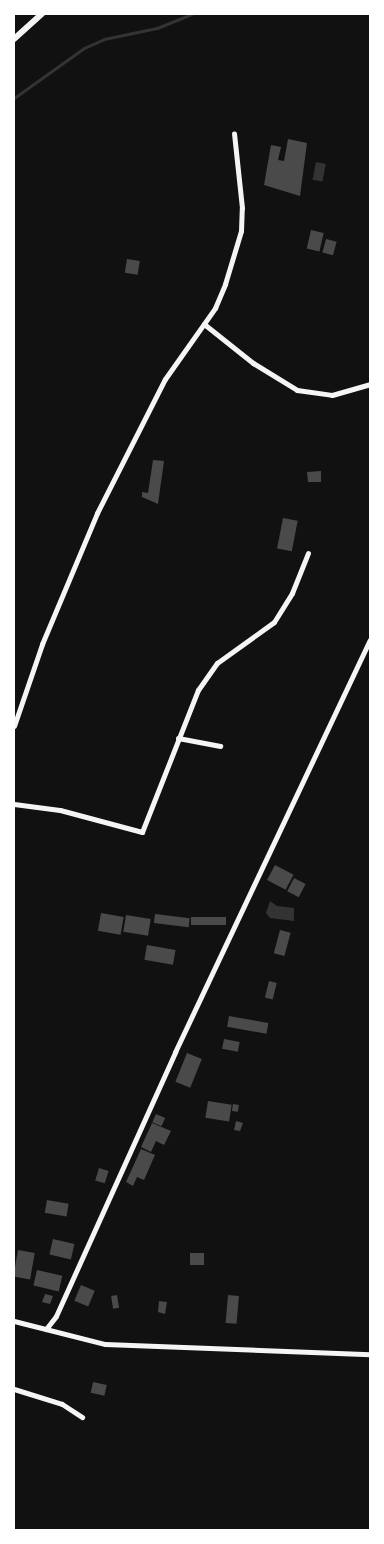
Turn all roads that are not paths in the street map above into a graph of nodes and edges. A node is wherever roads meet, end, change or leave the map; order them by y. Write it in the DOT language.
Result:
graph roads {
  1 [pos="42,14"];
  2 [pos="14,39"];
  3 [pos="234,133"];
  4 [pos="204,324"];
  5 [pos="370,384"];
  6 [pos="308,553"];
  7 [pos="370,640"];
  8 [pos="14,726"];
  9 [pos="178,738"];
  10 [pos="220,746"];
  11 [pos="14,804"];
  12 [pos="14,1321"];
  13 [pos="46,1329"];
  14 [pos="370,1354"];
  15 [pos="14,1389"];
  16 [pos="82,1417"];
  1 -- 2 [label="street"];
  3 -- 4 [label="street"];
  4 -- 5 [label="street"];
  4 -- 8 [label="street"];
  6 -- 9 [label="street"];
  7 -- 13 [label="street"];
  9 -- 10 [label="street"];
  9 -- 11 [label="street"];
  12 -- 13 [label="street"];
  13 -- 14 [label="street"];
  15 -- 16 [label="street"];
}
